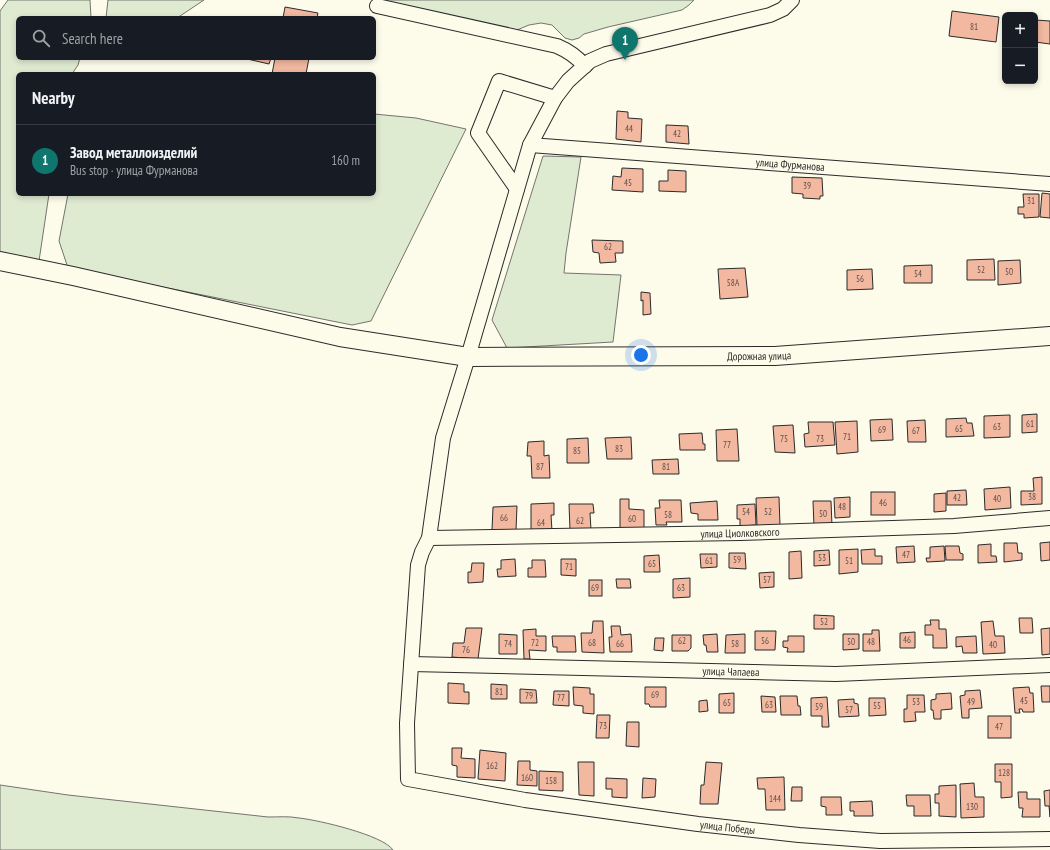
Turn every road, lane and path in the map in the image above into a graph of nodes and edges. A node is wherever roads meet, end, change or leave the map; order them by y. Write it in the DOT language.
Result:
graph roads {
  1 [pos="792,0"];
  2 [pos="377,6"];
  3 [pos="585,66"];
  4 [pos="555,98"];
  5 [pos="530,145"];
  6 [pos="1050,184"];
  7 [pos="517,189"];
  8 [pos="0,261"];
  9 [pos="1050,336"];
  10 [pos="468,357"];
  11 [pos="1050,518"];
  12 [pos="429,538"];
  13 [pos="411,664"];
  14 [pos="1050,665"];
  15 [pos="1050,839"];
  1 -- 3 [label="street"];
  2 -- 3 [label="street"];
  3 -- 4 [label="street"];
  4 -- 5 [label="street"];
  4 -- 7 [label="street"];
  5 -- 6 [label="street, улица Фурманова"];
  5 -- 7 [label="street"];
  7 -- 10 [label="street"];
  8 -- 10 [label="main road, Дорожная улица"];
  9 -- 10 [label="main road, Дорожная улица"];
  10 -- 12 [label="street"];
  11 -- 12 [label="street, улица Циолковского"];
  12 -- 13 [label="street"];
  13 -- 14 [label="street, улица Чапаева"];
  13 -- 15 [label="street, улица Победы"];
}
